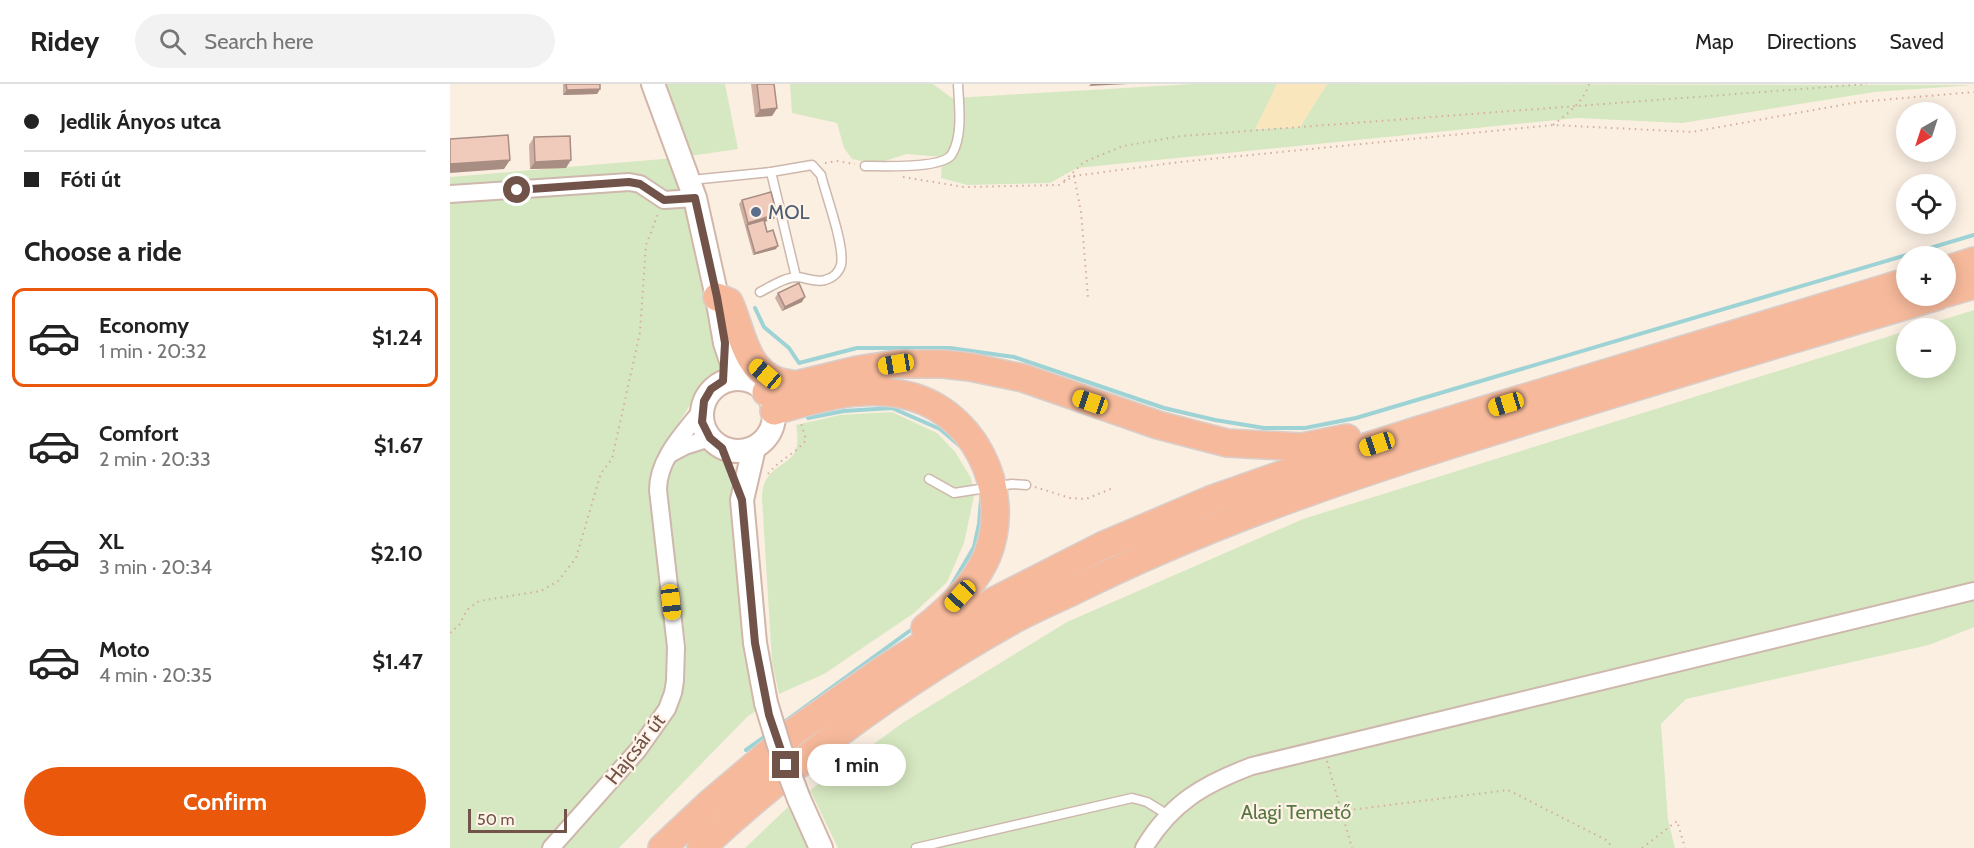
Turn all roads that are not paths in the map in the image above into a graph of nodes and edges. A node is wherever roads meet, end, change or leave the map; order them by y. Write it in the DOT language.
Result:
graph roads {
  1 [pos="653,84"];
  2 [pos="958,84"];
  3 [pos="865,166"];
  4 [pos="771,172"];
  5 [pos="692,189"];
  6 [pos="450,194"];
  7 [pos="1974,261"];
  8 [pos="1956,267"];
  9 [pos="796,277"];
  10 [pos="1896,285"];
  11 [pos="1974,285"];
  12 [pos="1956,290"];
  13 [pos="760,292"];
  14 [pos="717,297"];
  15 [pos="1905,306"];
  16 [pos="731,379"];
  17 [pos="795,385"];
  18 [pos="770,401"];
  19 [pos="702,410"];
  20 [pos="1419,430"];
  21 [pos="716,443"];
  22 [pos="754,448"];
  23 [pos="669,454"];
  24 [pos="929,479"];
  25 [pos="1026,485"];
  26 [pos="993,487"];
  27 [pos="742,500"];
  28 [pos="1974,591"];
  29 [pos="884,669"];
  30 [pos="736,815"];
  31 [pos="1168,815"];
  32 [pos="551,848"];
  33 [pos="662,848"];
  34 [pos="701,848"];
  35 [pos="716,848"];
  36 [pos="821,848"];
  37 [pos="916,848"];
  38 [pos="1144,848"];
  1 -- 5 [label="main road"];
  2 -- 3 [label="lane"];
  4 -- 5 [label="lane"];
  4 -- 9 [label="lane"];
  4 -- 9 [label="lane"];
  5 -- 6 [label="street"];
  5 -- 14 [label="main road"];
  7 -- 8 [label="highway"];
  9 -- 13 [label="lane"];
  10 -- 20 [label="highway"];
  11 -- 12 [label="highway"];
  14 -- 16 [label="main road"];
  14 -- 17 [label="highway"];
  15 -- 30 [label="highway"];
  16 -- 18 [label="main road"];
  16 -- 19 [label="main road"];
  17 -- 18 [label="highway"];
  17 -- 20 [label="highway"];
  18 -- 22 [label="main road"];
  18 -- 26 [label="highway"];
  19 -- 21 [label="main road"];
  19 -- 23 [label="street, Hajcsár út"];
  20 -- 29 [label="highway"];
  21 -- 22 [label="main road"];
  21 -- 23 [label="street"];
  21 -- 27 [label="main road"];
  22 -- 27 [label="main road"];
  23 -- 32 [label="street, Hajcsár út"];
  24 -- 26 [label="lane"];
  25 -- 26 [label="lane"];
  26 -- 29 [label="highway"];
  27 -- 36 [label="main road, bridge"];
  28 -- 31 [label="street"];
  29 -- 33 [label="highway"];
  30 -- 34 [label="highway"];
  30 -- 35 [label="highway"];
  31 -- 37 [label="lane"];
  31 -- 38 [label="street"];
}
